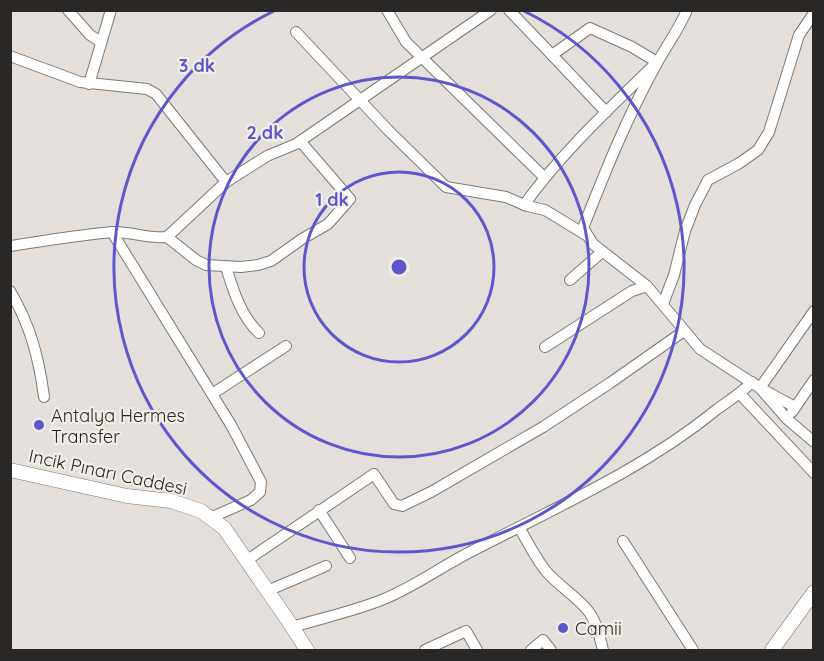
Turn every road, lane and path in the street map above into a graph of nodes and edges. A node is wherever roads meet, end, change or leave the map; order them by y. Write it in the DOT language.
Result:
graph roads {
  1 [pos="68,10"];
  2 [pos="111,10"];
  3 [pos="387,10"];
  4 [pos="491,10"];
  5 [pos="509,10"];
  6 [pos="687,10"];
  7 [pos="813,13"];
  8 [pos="296,32"];
  9 [pos="101,42"];
  10 [pos="552,55"];
  11 [pos="10,57"];
  12 [pos="422,58"];
  13 [pos="657,62"];
  14 [pos="89,84"];
  15 [pos="360,101"];
  16 [pos="606,112"];
  17 [pos="300,141"];
  18 [pos="544,177"];
  19 [pos="226,182"];
  20 [pos="524,205"];
  21 [pos="112,232"];
  22 [pos="586,235"];
  23 [pos="167,237"];
  24 [pos="10,246"];
  25 [pos="602,252"];
  26 [pos="226,267"];
  27 [pos="570,280"];
  28 [pos="646,286"];
  29 [pos="10,291"];
  30 [pos="663,304"];
  31 [pos="813,311"];
  32 [pos="684,331"];
  33 [pos="259,333"];
  34 [pos="286,346"];
  35 [pos="544,347"];
  36 [pos="813,380"];
  37 [pos="756,385"];
  38 [pos="212,394"];
  39 [pos="740,394"];
  40 [pos="44,397"];
  41 [pos="795,407"];
  42 [pos="787,419"];
  43 [pos="813,442"];
  44 [pos="10,470"];
  45 [pos="813,473"];
  46 [pos="319,510"];
  47 [pos="210,518"];
  48 [pos="519,527"];
  49 [pos="623,541"];
  50 [pos="350,558"];
  51 [pos="246,561"];
  52 [pos="326,566"];
  53 [pos="267,591"];
  54 [pos="813,592"];
  55 [pos="292,627"];
  56 [pos="307,651"];
  57 [pos="425,651"];
  58 [pos="477,651"];
  59 [pos="531,651"];
  60 [pos="551,651"];
  61 [pos="603,651"];
  62 [pos="693,651"];
  63 [pos="772,651"];
  1 -- 9 [label="street"];
  2 -- 9 [label="street"];
  3 -- 12 [label="street"];
  4 -- 12 [label="street"];
  5 -- 10 [label="street"];
  6 -- 13 [label="street"];
  7 -- 30 [label="street"];
  8 -- 15 [label="street"];
  9 -- 14 [label="street"];
  10 -- 13 [label="street"];
  10 -- 16 [label="street"];
  11 -- 14 [label="street"];
  12 -- 15 [label="street"];
  12 -- 18 [label="street"];
  13 -- 16 [label="street"];
  13 -- 22 [label="street"];
  14 -- 19 [label="street"];
  15 -- 17 [label="street"];
  15 -- 20 [label="street"];
  16 -- 18 [label="street"];
  17 -- 19 [label="street"];
  17 -- 26 [label="street"];
  18 -- 20 [label="street"];
  19 -- 23 [label="street"];
  20 -- 22 [label="street"];
  21 -- 23 [label="street"];
  21 -- 24 [label="street"];
  21 -- 38 [label="street"];
  22 -- 25 [label="street"];
  23 -- 26 [label="street"];
  25 -- 27 [label="street"];
  25 -- 28 [label="street"];
  26 -- 33 [label="street"];
  28 -- 30 [label="street"];
  28 -- 35 [label="street"];
  29 -- 40 [label="street"];
  30 -- 32 [label="street"];
  31 -- 37 [label="street"];
  32 -- 37 [label="street"];
  32 -- 46 [label="street"];
  34 -- 38 [label="street"];
  36 -- 41 [label="street"];
  37 -- 39 [label="street"];
  37 -- 41 [label="street"];
  37 -- 42 [label="street"];
  38 -- 47 [label="street"];
  39 -- 45 [label="street"];
  39 -- 48 [label="street"];
  41 -- 42 [label="street"];
  42 -- 43 [label="street"];
  44 -- 47 [label="main road, Incik Pınarı Caddesi"];
  46 -- 50 [label="street"];
  46 -- 51 [label="street"];
  47 -- 51 [label="main road, Incik Pınarı Caddesi"];
  48 -- 55 [label="street"];
  48 -- 61 [label="street"];
  49 -- 62 [label="street"];
  51 -- 53 [label="main road, Incik Pınarı Caddesi"];
  52 -- 53 [label="street"];
  53 -- 55 [label="main road, Incik Pınarı Caddesi"];
  54 -- 63 [label="main road"];
  55 -- 56 [label="main road, Incik Pınarı Caddesi"];
  57 -- 58 [label="street"];
  59 -- 60 [label="street"];
}
